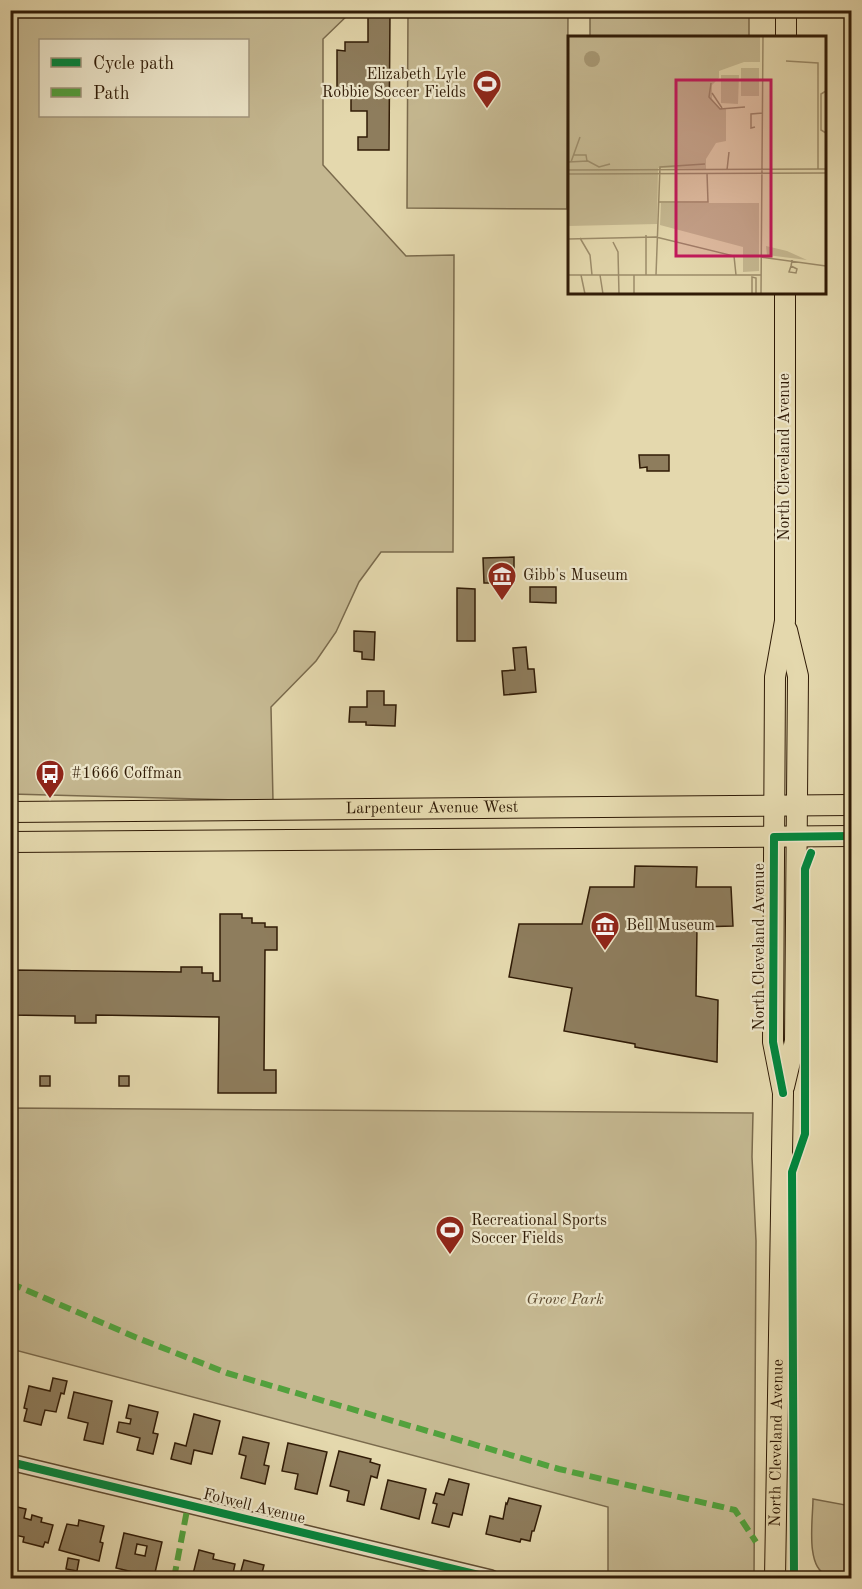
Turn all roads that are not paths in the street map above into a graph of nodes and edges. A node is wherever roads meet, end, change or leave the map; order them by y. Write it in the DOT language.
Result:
graph roads {
  1 [pos="786,10"];
  2 [pos="786,36"];
  3 [pos="785,294"];
  4 [pos="785,621"];
  5 [pos="852,805"];
  6 [pos="774,806"];
  7 [pos="797,806"];
  8 [pos="439,808"];
  9 [pos="10,812"];
  10 [pos="852,836"];
  11 [pos="774,837"];
  12 [pos="796,837"];
  13 [pos="441,839"];
  14 [pos="10,842"];
  15 [pos="783,1093"];
  16 [pos="10,1462"];
  17 [pos="491,1578"];
  18 [pos="775,1578"];
  1 -- 2 [label="main road"];
  3 -- 4 [label="main road, North Cleveland Avenue"];
  4 -- 6 [label="main road, North Cleveland Avenue"];
  4 -- 7 [label="main road, North Cleveland Avenue"];
  5 -- 7 [label="main road, Larpenteur Avenue West"];
  6 -- 7 [label="main road, Larpenteur Avenue West"];
  6 -- 8 [label="main road, Larpenteur Avenue West"];
  6 -- 11 [label="main road, North Cleveland Avenue"];
  7 -- 12 [label="main road, North Cleveland Avenue"];
  8 -- 9 [label="main road, Larpenteur Avenue West"];
  8 -- 13 [label="main road"];
  10 -- 12 [label="main road, Larpenteur Avenue West"];
  11 -- 12 [label="main road, Larpenteur Avenue West"];
  11 -- 13 [label="main road, Larpenteur Avenue West"];
  11 -- 15 [label="main road, North Cleveland Avenue"];
  12 -- 15 [label="main road, North Cleveland Avenue"];
  13 -- 14 [label="main road, Larpenteur Avenue West"];
  15 -- 18 [label="main road, North Cleveland Avenue"];
  16 -- 17 [label="street, Folwell Avenue"];
}
